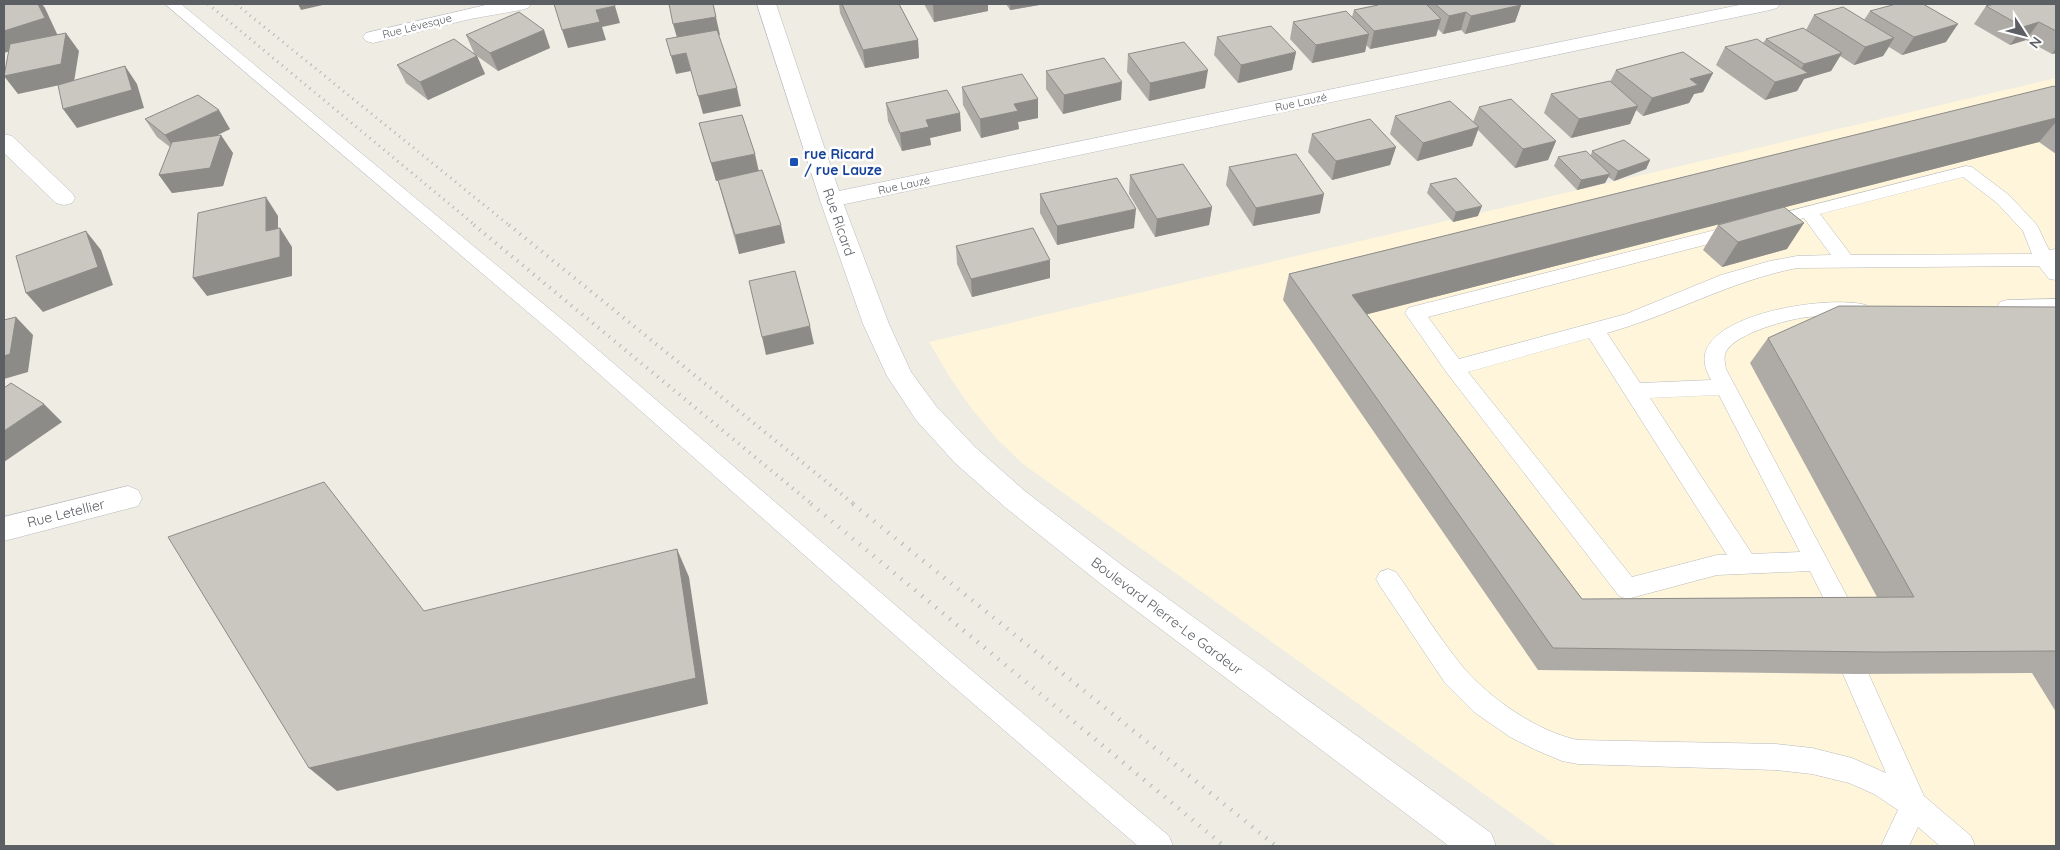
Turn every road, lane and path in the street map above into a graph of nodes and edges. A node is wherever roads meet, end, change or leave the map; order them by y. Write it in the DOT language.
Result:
graph roads {
  1 [pos="172,4"];
  2 [pos="521,4"];
  3 [pos="766,4"];
  4 [pos="1770,4"];
  5 [pos="373,37"];
  6 [pos="4,141"];
  7 [pos="64,198"];
  8 [pos="831,200"];
  9 [pos="1809,212"];
  10 [pos="1846,261"];
  11 [pos="2052,263"];
  12 [pos="2056,306"];
  13 [pos="1988,308"];
  14 [pos="1880,309"];
  15 [pos="1594,329"];
  16 [pos="889,353"];
  17 [pos="1454,368"];
  18 [pos="1725,387"];
  19 [pos="1635,391"];
  20 [pos="128,498"];
  21 [pos="4,529"];
  22 [pos="1817,561"];
  23 [pos="1745,563"];
  24 [pos="1388,579"];
  25 [pos="1847,619"];
  26 [pos="1856,674"];
  27 [pos="1914,805"];
  28 [pos="1159,846"];
  29 [pos="1478,846"];
  30 [pos="1895,846"];
  31 [pos="1961,846"];
  1 -- 28 [label="lane"];
  2 -- 5 [label="street, Rue Lévesque"];
  3 -- 8 [label="street, Rue Ricard"];
  4 -- 8 [label="street, Rue Lauzé"];
  6 -- 7 [label="street"];
  8 -- 16 [label="street, Rue Ricard"];
  9 -- 10 [label="lane"];
  9 -- 11 [label="lane"];
  9 -- 17 [label="lane"];
  10 -- 11 [label="lane"];
  10 -- 15 [label="lane"];
  12 -- 13 [label="lane"];
  14 -- 18 [label="lane"];
  15 -- 17 [label="lane"];
  15 -- 19 [label="lane"];
  16 -- 29 [label="street, Boulevard Pierre-Le Gardeur"];
  17 -- 23 [label="lane"];
  18 -- 19 [label="lane"];
  18 -- 22 [label="lane"];
  19 -- 23 [label="lane"];
  20 -- 21 [label="street, Rue Letellier"];
  22 -- 23 [label="lane"];
  22 -- 25 [label="lane"];
  24 -- 27 [label="lane"];
  26 -- 27 [label="lane"];
  27 -- 30 [label="lane"];
  27 -- 31 [label="lane"];
}
